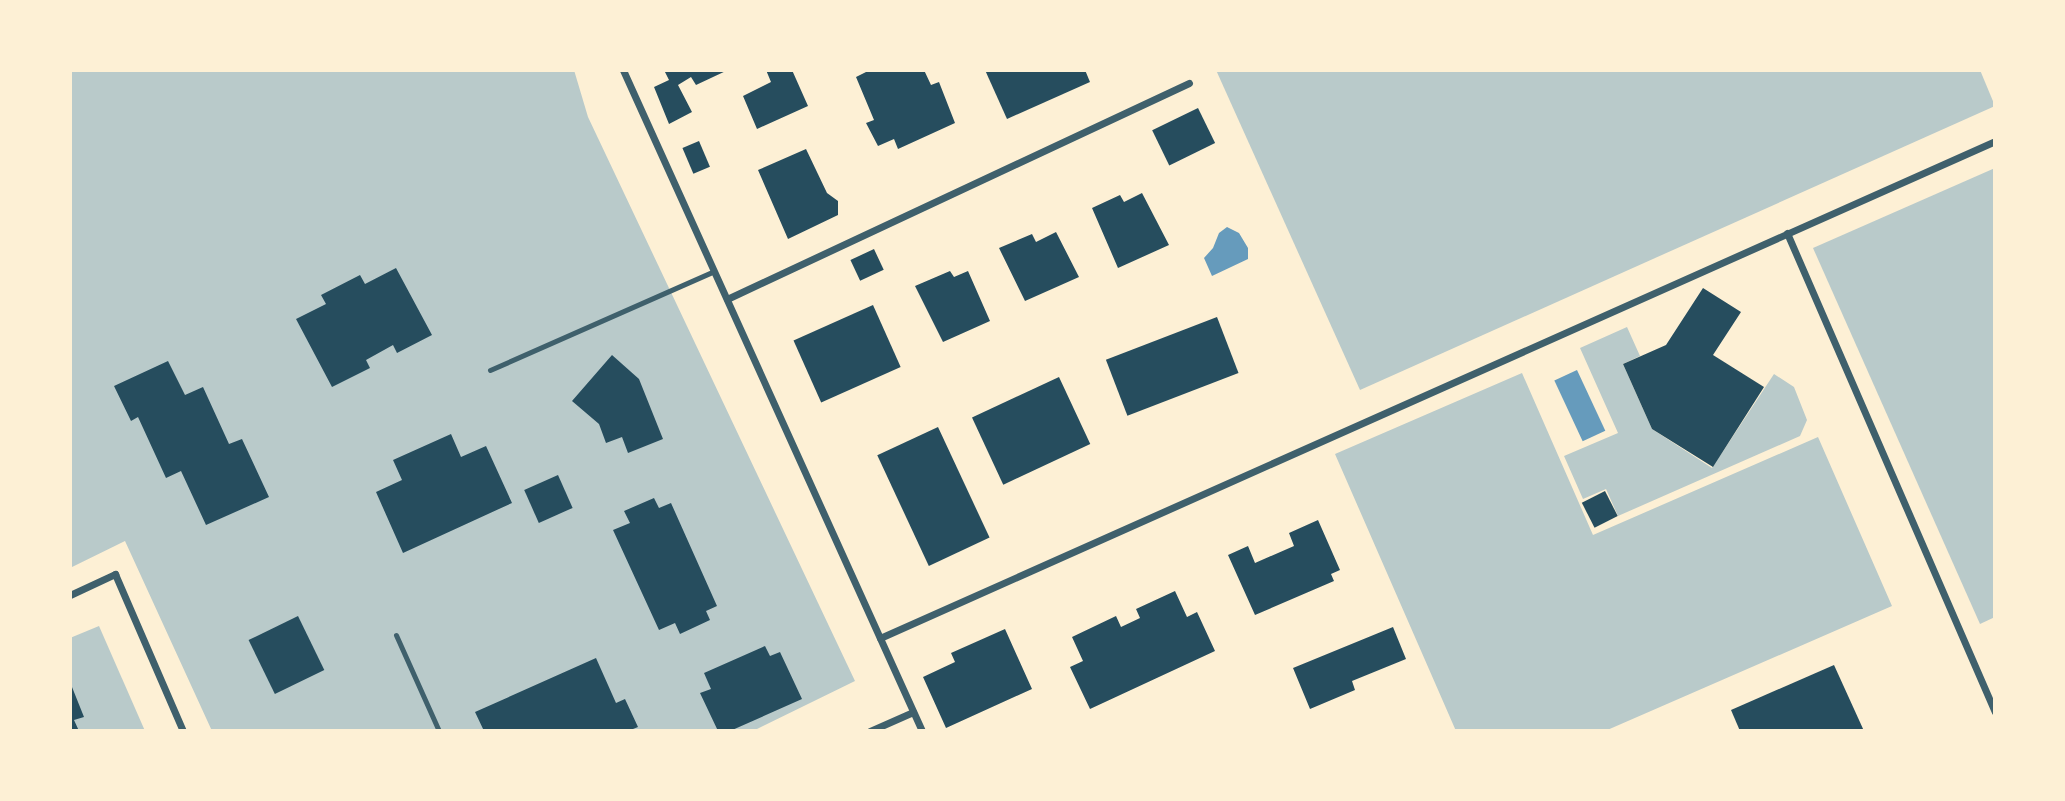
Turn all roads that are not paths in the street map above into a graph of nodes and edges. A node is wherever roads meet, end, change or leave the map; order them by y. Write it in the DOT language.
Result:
graph roads {
  1 [pos="623,70"];
  2 [pos="1189,83"];
  3 [pos="1995,141"];
  4 [pos="1787,233"];
  5 [pos="714,271"];
  6 [pos="727,299"];
  7 [pos="490,370"];
  8 [pos="70,595"];
  9 [pos="396,635"];
  10 [pos="880,638"];
  11 [pos="913,712"];
  12 [pos="1995,712"];
  13 [pos="183,731"];
  14 [pos="439,731"];
  15 [pos="870,731"];
  16 [pos="922,731"];
  1 -- 5 [label="street"];
  2 -- 6 [label="street"];
  3 -- 4 [label="street"];
  4 -- 10 [label="street"];
  4 -- 12 [label="street"];
  5 -- 6 [label="street"];
  5 -- 7 [label="lane"];
  6 -- 10 [label="street"];
  8 -- 13 [label="street"];
  9 -- 14 [label="lane"];
  10 -- 11 [label="street"];
  11 -- 15 [label="street"];
  11 -- 16 [label="street"];
}
